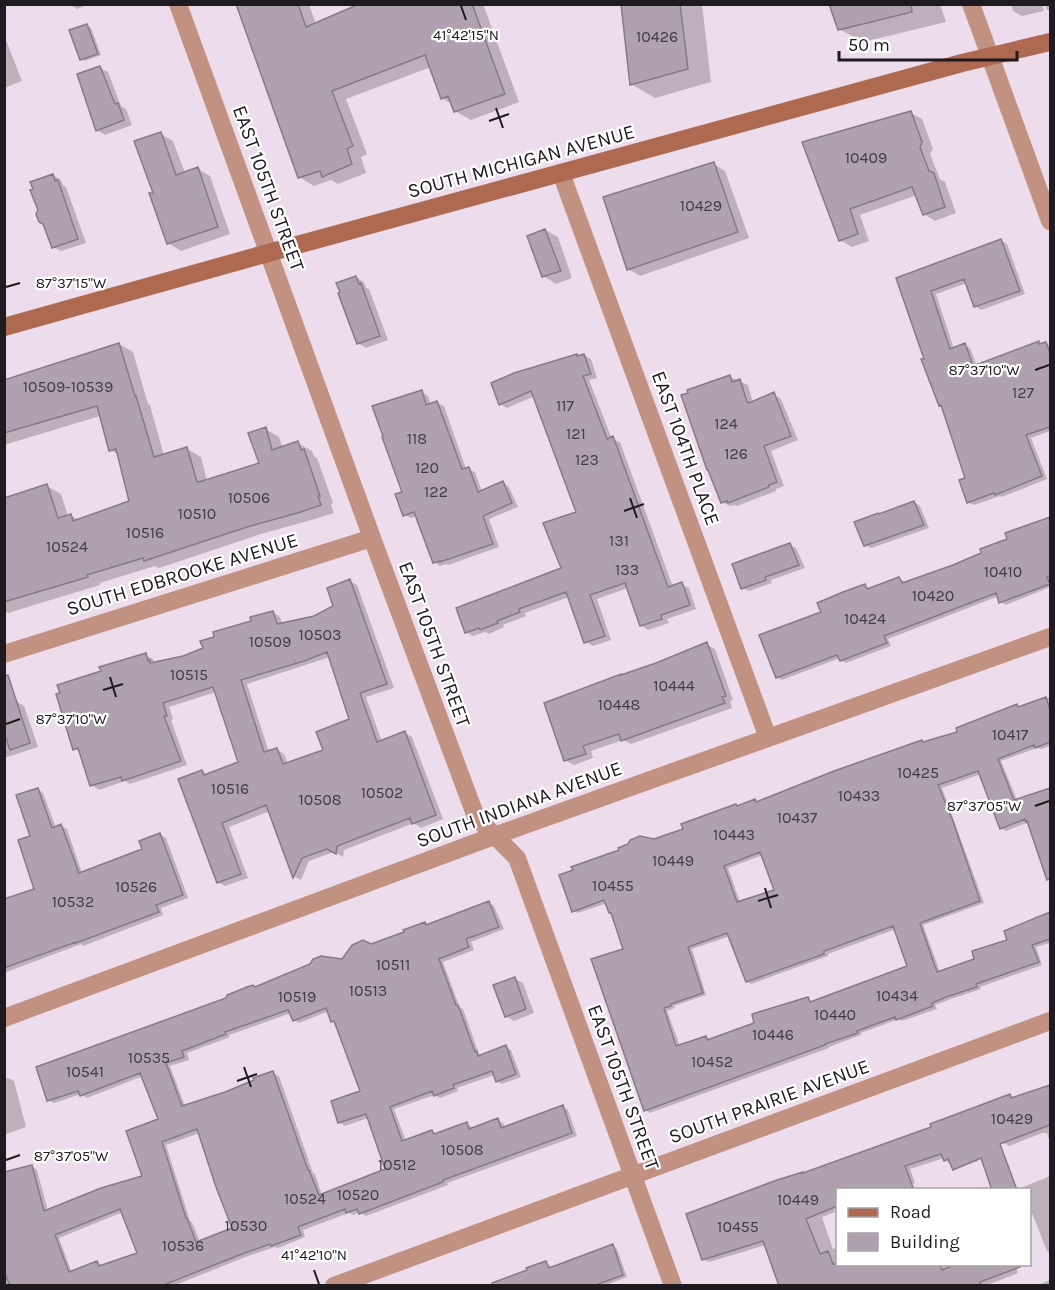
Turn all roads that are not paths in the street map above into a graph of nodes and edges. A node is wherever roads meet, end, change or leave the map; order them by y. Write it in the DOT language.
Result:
graph roads {
  1 [pos="178,4"];
  2 [pos="971,4"];
  3 [pos="1050,42"];
  4 [pos="990,56"];
  5 [pos="561,173"];
  6 [pos="1050,221"];
  7 [pos="268,253"];
  8 [pos="4,327"];
  9 [pos="372,538"];
  10 [pos="1050,637"];
  11 [pos="4,654"];
  12 [pos="768,738"];
  13 [pos="494,836"];
  14 [pos="4,1018"];
  15 [pos="1050,1021"];
  16 [pos="632,1176"];
  17 [pos="334,1286"];
  18 [pos="673,1286"];
  1 -- 7 [label="street, EAST 105TH STREET"];
  2 -- 4 [label="street"];
  3 -- 4 [label="main road, SOUTH MICHIGAN AVENUE"];
  4 -- 5 [label="main road, SOUTH MICHIGAN AVENUE"];
  4 -- 6 [label="street"];
  5 -- 7 [label="main road, SOUTH MICHIGAN AVENUE"];
  5 -- 12 [label="street, EAST 104TH PLACE"];
  7 -- 8 [label="main road, SOUTH MICHIGAN AVENUE"];
  7 -- 9 [label="street, EAST 105TH STREET"];
  9 -- 11 [label="street, SOUTH EDBROOKE AVENUE"];
  9 -- 13 [label="street, EAST 105TH STREET"];
  10 -- 12 [label="street, SOUTH INDIANA AVENUE"];
  12 -- 13 [label="street, SOUTH INDIANA AVENUE"];
  13 -- 14 [label="street, SOUTH INDIANA AVENUE"];
  13 -- 16 [label="street, EAST 105TH STREET"];
  15 -- 16 [label="street, SOUTH PRAIRIE AVENUE"];
  16 -- 17 [label="street, SOUTH PRAIRIE AVENUE"];
  16 -- 18 [label="street, EAST 105TH STREET"];
}
